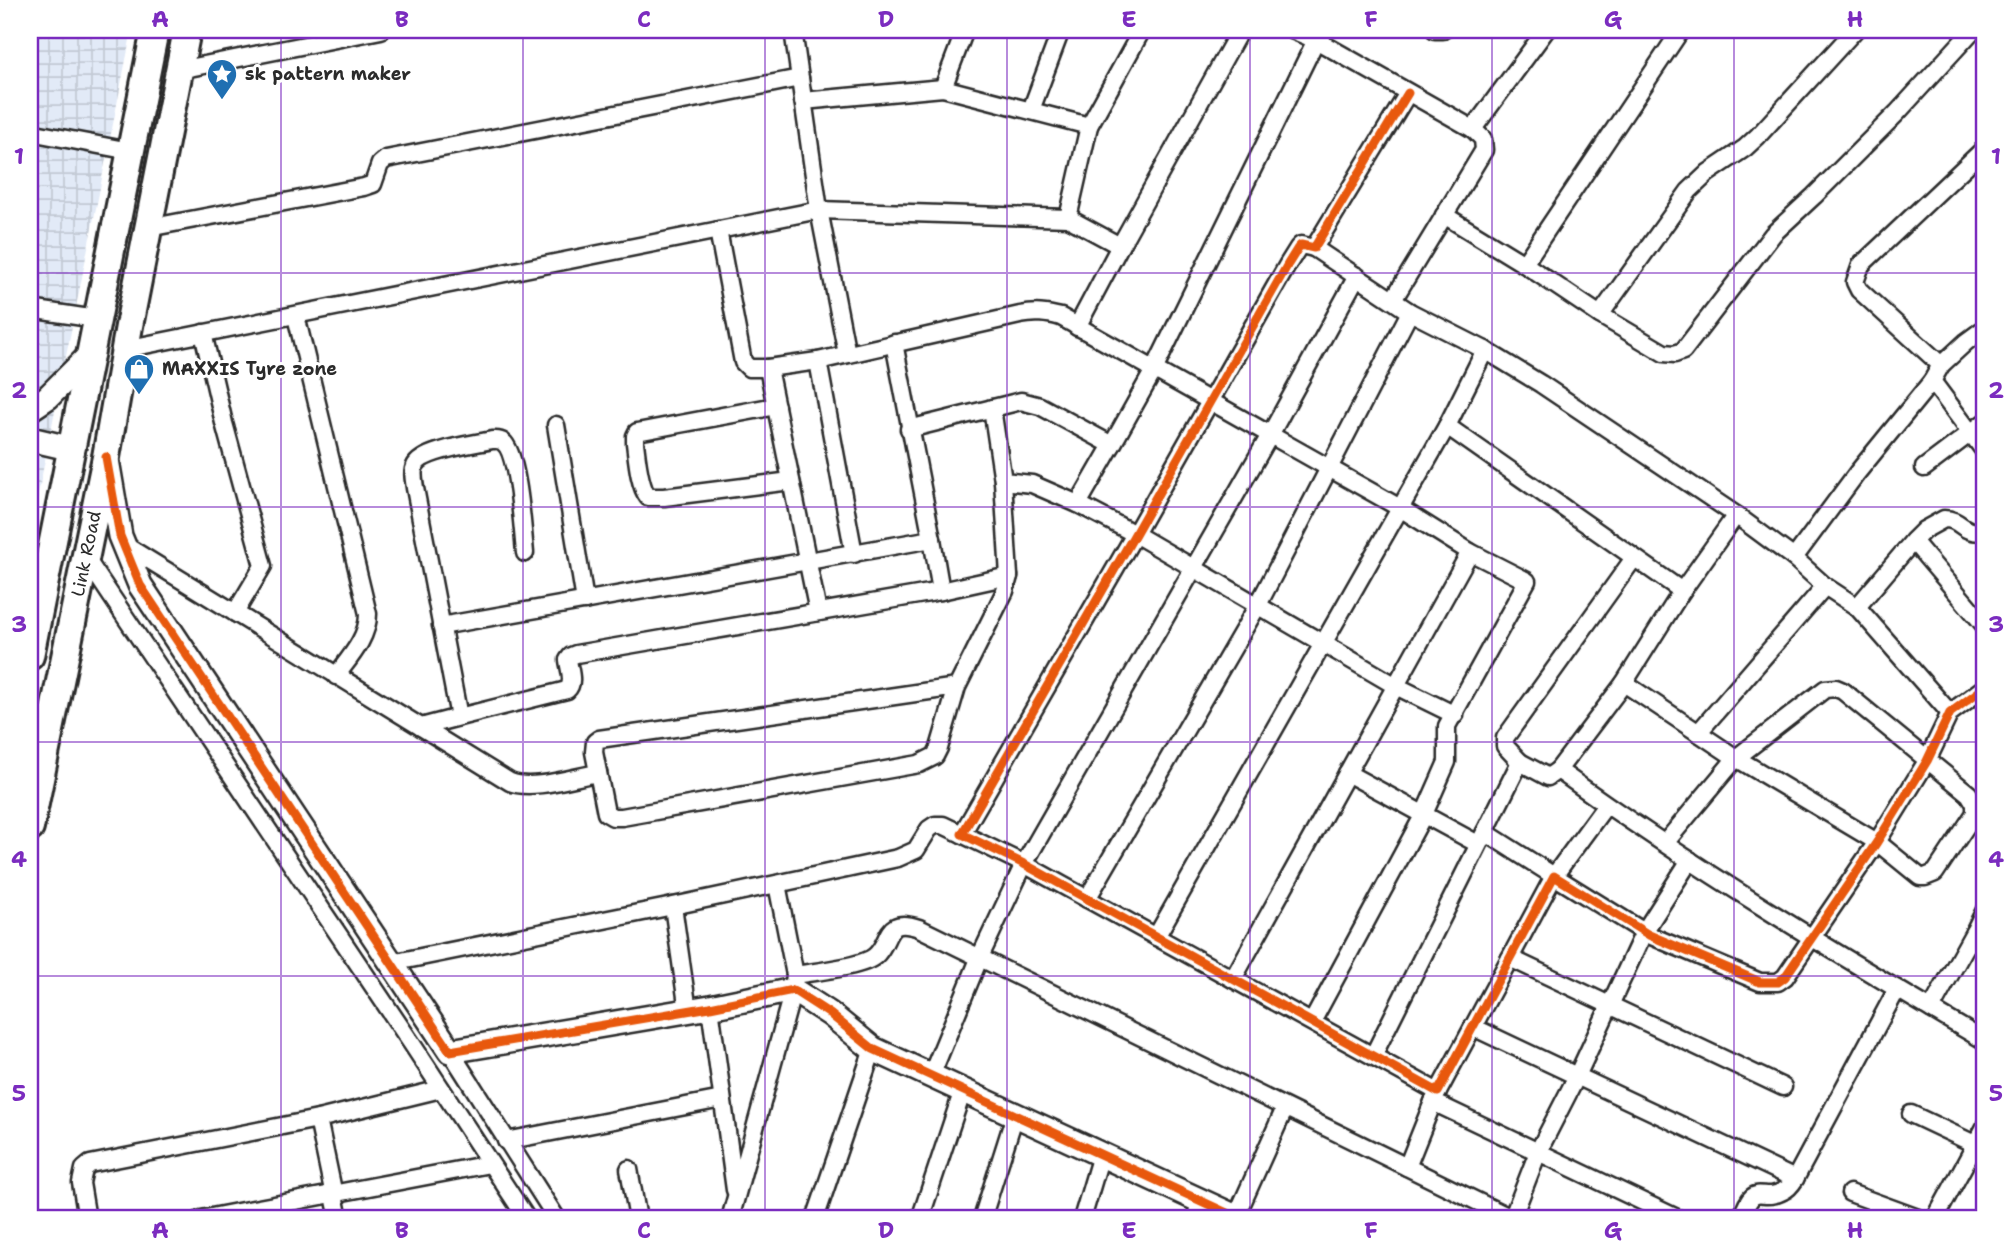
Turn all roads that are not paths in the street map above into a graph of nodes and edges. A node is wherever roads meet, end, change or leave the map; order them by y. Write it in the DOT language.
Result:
graph roads {
  1 [pos="155,30"];
  2 [pos="187,30"];
  3 [pos="381,30"];
  4 [pos="793,30"];
  5 [pos="965,30"];
  6 [pos="1061,30"];
  7 [pos="1142,30"];
  8 [pos="1240,30"];
  9 [pos="1292,30"];
  10 [pos="1435,30"];
  11 [pos="1443,30"];
  12 [pos="1546,30"];
  13 [pos="1681,30"];
  14 [pos="1855,30"];
  15 [pos="1973,30"];
  16 [pos="1320,35"];
  17 [pos="179,71"];
  18 [pos="800,78"];
  19 [pos="943,88"];
  20 [pos="1408,93"];
  21 [pos="803,101"];
  22 [pos="1031,110"];
  23 [pos="1089,126"];
  24 [pos="1473,129"];
  25 [pos="30,132"];
  26 [pos="1985,148"];
  27 [pos="130,151"];
  28 [pos="819,210"];
  29 [pos="1444,215"];
  30 [pos="1068,219"];
  31 [pos="148,228"];
  32 [pos="718,230"];
  33 [pos="1120,246"];
  34 [pos="1314,248"];
  35 [pos="1524,264"];
  36 [pos="1357,276"];
  37 [pos="1393,300"];
  38 [pos="30,309"];
  39 [pos="1410,312"];
  40 [pos="1600,315"];
  41 [pos="296,316"];
  42 [pos="96,319"];
  43 [pos="1077,327"];
  44 [pos="1985,328"];
  45 [pos="203,333"];
  46 [pos="894,343"];
  47 [pos="125,349"];
  48 [pos="1485,350"];
  49 [pos="847,354"];
  50 [pos="89,356"];
  51 [pos="818,361"];
  52 [pos="1941,365"];
  53 [pos="768,368"];
  54 [pos="1154,370"];
  55 [pos="1932,381"];
  56 [pos="1209,400"];
  57 [pos="776,406"];
  58 [pos="992,408"];
  59 [pos="30,410"];
  60 [pos="556,425"];
  61 [pos="1447,426"];
  62 [pos="1979,427"];
  63 [pos="909,429"];
  64 [pos="1270,435"];
  65 [pos="30,439"];
  66 [pos="1112,445"];
  67 [pos="73,449"];
  68 [pos="1985,452"];
  69 [pos="106,457"];
  70 [pos="1328,468"];
  71 [pos="1924,468"];
  72 [pos="791,481"];
  73 [pos="1003,481"];
  74 [pos="1078,504"];
  75 [pos="1400,508"];
  76 [pos="1736,515"];
  77 [pos="1985,531"];
  78 [pos="1135,534"];
  79 [pos="932,539"];
  80 [pos="1913,541"];
  81 [pos="122,543"];
  82 [pos="1470,552"];
  83 [pos="525,553"];
  84 [pos="854,554"];
  85 [pos="85,557"];
  86 [pos="1634,558"];
  87 [pos="1794,558"];
  88 [pos="808,562"];
  89 [pos="1194,569"];
  90 [pos="1009,576"];
  91 [pos="1825,586"];
  92 [pos="941,591"];
  93 [pos="1682,592"];
  94 [pos="586,601"];
  95 [pos="1258,605"];
  96 [pos="1857,607"];
  97 [pos="235,612"];
  98 [pos="817,612"];
  99 [pos="441,626"];
  100 [pos="1985,626"];
  101 [pos="1324,642"];
  102 [pos="30,656"];
  103 [pos="336,676"];
  104 [pos="1624,683"];
  105 [pos="1396,686"];
  106 [pos="957,687"];
  107 [pos="1985,687"];
  108 [pos="1950,713"];
  109 [pos="1455,715"];
  110 [pos="459,717"];
  111 [pos="421,727"];
  112 [pos="1698,733"];
  113 [pos="1736,758"];
  114 [pos="1927,761"];
  115 [pos="1520,762"];
  116 [pos="1558,770"];
  117 [pos="598,772"];
  118 [pos="1347,774"];
  119 [pos="1606,805"];
  120 [pos="1424,814"];
  121 [pos="30,828"];
  122 [pos="962,834"];
  123 [pos="1481,838"];
  124 [pos="1877,842"];
  125 [pos="1665,844"];
  126 [pos="1690,860"];
  127 [pos="1024,864"];
  128 [pos="1554,876"];
  129 [pos="777,884"];
  130 [pos="1087,899"];
  131 [pos="673,906"];
  132 [pos="1985,910"];
  133 [pos="1644,932"];
  134 [pos="1979,936"];
  135 [pos="1156,937"];
  136 [pos="1812,939"];
  137 [pos="1510,958"];
  138 [pos="979,959"];
  139 [pos="391,963"];
  140 [pos="1233,979"];
  141 [pos="794,983"];
  142 [pos="1897,989"];
  143 [pos="1610,1005"];
  144 [pos="699,1009"];
  145 [pos="1931,1009"];
  146 [pos="1312,1023"];
  147 [pos="1473,1027"];
  148 [pos="435,1029"];
  149 [pos="1985,1041"];
  150 [pos="412,1044"];
  151 [pos="873,1049"];
  152 [pos="450,1051"];
  153 [pos="1373,1056"];
  154 [pos="931,1076"];
  155 [pos="1577,1076"];
  156 [pos="1783,1087"];
  157 [pos="441,1089"];
  158 [pos="963,1090"];
  159 [pos="1436,1097"];
  160 [pos="722,1099"];
  161 [pos="1285,1108"];
  162 [pos="1911,1114"];
  163 [pos="1015,1115"];
  164 [pos="318,1119"];
  165 [pos="1985,1127"];
  166 [pos="506,1141"];
  167 [pos="1980,1147"];
  168 [pos="1538,1152"];
  169 [pos="1101,1155"];
  170 [pos="490,1164"];
  171 [pos="1406,1167"];
  172 [pos="629,1169"];
  173 [pos="1795,1179"];
  174 [pos="1850,1193"];
  175 [pos="335,1195"];
  176 [pos="736,1196"];
  177 [pos="1198,1210"];
  178 [pos="1238,1218"];
  179 [pos="87,1219"];
  180 [pos="201,1219"];
  181 [pos="339,1219"];
  182 [pos="527,1219"];
  183 [pos="557,1219"];
  184 [pos="638,1219"];
  185 [pos="730,1219"];
  186 [pos="815,1219"];
  187 [pos="919,1219"];
  188 [pos="982,1219"];
  189 [pos="1082,1219"];
  190 [pos="1513,1219"];
  191 [pos="1679,1219"];
  192 [pos="1741,1219"];
  193 [pos="1921,1219"];
  194 [pos="1935,1219"];
  1 -- 27 [label="main road, Link Road"];
  2 -- 17 [label="main road, Link Road"];
  3 -- 17 [label="street"];
  4 -- 18 [label="street"];
  5 -- 19 [label="street"];
  6 -- 22 [label="street"];
  7 -- 23 [label="street"];
  8 -- 33 [label="street"];
  9 -- 16 [label="street"];
  10 -- 11 [label="street"];
  12 -- 24 [label="street"];
  13 -- 35 [label="street"];
  14 -- 40 [label="street"];
  15 -- 40 [label="street"];
  16 -- 20 [label="street"];
  16 -- 54 [label="street"];
  17 -- 31 [label="main road, Link Road"];
  18 -- 21 [label="street"];
  18 -- 31 [label="street"];
  19 -- 21 [label="street"];
  19 -- 22 [label="street"];
  20 -- 24 [label="street"];
  20 -- 34 [label="street"];
  21 -- 28 [label="street"];
  22 -- 23 [label="street"];
  23 -- 30 [label="street"];
  24 -- 29 [label="street"];
  25 -- 27 [label="street"];
  26 -- 52 [label="street"];
  27 -- 42 [label="main road, Link Road"];
  28 -- 30 [label="street"];
  28 -- 32 [label="street"];
  28 -- 49 [label="street"];
  29 -- 35 [label="street"];
  29 -- 37 [label="street"];
  30 -- 33 [label="street"];
  31 -- 47 [label="main road, Link Road"];
  32 -- 41 [label="street"];
  32 -- 53 [label="street"];
  33 -- 43 [label="street"];
  34 -- 36 [label="street"];
  34 -- 56 [label="street"];
  35 -- 40 [label="street"];
  36 -- 37 [label="street"];
  36 -- 64 [label="street"];
  37 -- 39 [label="street"];
  38 -- 42 [label="street"];
  39 -- 48 [label="street"];
  39 -- 70 [label="street"];
  41 -- 45 [label="street"];
  41 -- 103 [label="street"];
  42 -- 50 [label="main road, Link Road"];
  43 -- 46 [label="street"];
  43 -- 54 [label="street"];
  44 -- 52 [label="street"];
  45 -- 47 [label="street"];
  45 -- 97 [label="street"];
  46 -- 49 [label="street"];
  46 -- 63 [label="street"];
  47 -- 69 [label="main road, Link Road"];
  48 -- 61 [label="street"];
  48 -- 76 [label="street"];
  49 -- 51 [label="street"];
  50 -- 59 [label="street"];
  50 -- 67 [label="main road, Link Road"];
  51 -- 53 [label="street"];
  51 -- 84 [label="street"];
  52 -- 55 [label="street"];
  53 -- 57 [label="street"];
  54 -- 56 [label="street"];
  54 -- 66 [label="street"];
  55 -- 62 [label="street"];
  55 -- 87 [label="street"];
  56 -- 64 [label="street"];
  56 -- 78 [label="street"];
  57 -- 72 [label="street"];
  57 -- 72 [label="street"];
  58 -- 63 [label="street"];
  58 -- 66 [label="street"];
  58 -- 73 [label="street"];
  60 -- 94 [label="street"];
  61 -- 75 [label="street"];
  61 -- 86 [label="street"];
  62 -- 68 [label="street"];
  62 -- 71 [label="street"];
  63 -- 79 [label="street"];
  64 -- 70 [label="street"];
  64 -- 89 [label="street"];
  65 -- 67 [label="street"];
  66 -- 74 [label="street"];
  67 -- 102 [label="main road, Link Road"];
  69 -- 81 [label="street"];
  69 -- 85 [label="main road, Link Road"];
  70 -- 75 [label="street"];
  70 -- 95 [label="street"];
  72 -- 88 [label="street"];
  73 -- 74 [label="street"];
  73 -- 90 [label="street"];
  74 -- 78 [label="street"];
  75 -- 82 [label="street"];
  75 -- 101 [label="street"];
  76 -- 87 [label="street"];
  76 -- 93 [label="street"];
  77 -- 80 [label="street"];
  78 -- 89 [label="street"];
  78 -- 122 [label="street"];
  79 -- 84 [label="street"];
  79 -- 92 [label="street"];
  80 -- 96 [label="street"];
  80 -- 100 [label="street"];
  81 -- 97 [label="street"];
  81 -- 139 [label="street"];
  82 -- 105 [label="street"];
  82 -- 109 [label="street"];
  83 -- 99 [label="street"];
  84 -- 88 [label="street"];
  85 -- 121 [label="main road, Link Road"];
  85 -- 150 [label="street"];
  86 -- 93 [label="street"];
  86 -- 115 [label="street"];
  87 -- 91 [label="street"];
  88 -- 94 [label="street"];
  88 -- 98 [label="street"];
  89 -- 95 [label="street"];
  89 -- 127 [label="street"];
  90 -- 92 [label="street"];
  90 -- 106 [label="street"];
  91 -- 96 [label="street"];
  91 -- 112 [label="street"];
  92 -- 98 [label="street"];
  93 -- 104 [label="street"];
  94 -- 99 [label="street"];
  95 -- 101 [label="street"];
  95 -- 130 [label="street"];
  96 -- 108 [label="street"];
  97 -- 103 [label="street"];
  98 -- 110 [label="street"];
  99 -- 110 [label="street"];
  101 -- 105 [label="street"];
  101 -- 135 [label="street"];
  103 -- 111 [label="street"];
  104 -- 112 [label="street"];
  104 -- 116 [label="street"];
  105 -- 109 [label="street"];
  105 -- 118 [label="street"];
  106 -- 117 [label="street"];
  106 -- 117 [label="street"];
  107 -- 108 [label="street"];
  108 -- 114 [label="street"];
  109 -- 120 [label="street"];
  110 -- 111 [label="street"];
  111 -- 117 [label="street"];
  112 -- 113 [label="street"];
  113 -- 114 [label="street"];
  113 -- 124 [label="street"];
  113 -- 125 [label="street"];
  114 -- 124 [label="street"];
  114 -- 124 [label="street"];
  115 -- 116 [label="street"];
  115 -- 123 [label="street"];
  116 -- 119 [label="street"];
  118 -- 120 [label="street"];
  118 -- 140 [label="street"];
  119 -- 125 [label="street"];
  119 -- 128 [label="street"];
  120 -- 123 [label="street"];
  120 -- 146 [label="street"];
  122 -- 127 [label="street"];
  122 -- 129 [label="street"];
  123 -- 128 [label="street"];
  123 -- 153 [label="street"];
  124 -- 136 [label="street"];
  125 -- 126 [label="street"];
  126 -- 133 [label="street"];
  126 -- 136 [label="street"];
  127 -- 130 [label="street"];
  127 -- 138 [label="street"];
  128 -- 133 [label="street"];
  128 -- 137 [label="street"];
  129 -- 131 [label="street"];
  129 -- 141 [label="street"];
  130 -- 135 [label="street"];
  131 -- 139 [label="street"];
  131 -- 144 [label="street"];
  132 -- 134 [label="street"];
  133 -- 136 [label="street"];
  133 -- 143 [label="street"];
  134 -- 145 [label="street"];
  135 -- 140 [label="street"];
  136 -- 142 [label="street"];
  137 -- 143 [label="street"];
  137 -- 147 [label="street"];
  138 -- 141 [label="street"];
  138 -- 154 [label="street"];
  138 -- 161 [label="street"];
  139 -- 148 [label="street"];
  140 -- 146 [label="street"];
  141 -- 144 [label="street"];
  141 -- 151 [label="street"];
  141 -- 176 [label="street"];
  142 -- 145 [label="street"];
  142 -- 173 [label="street"];
  143 -- 155 [label="street"];
  143 -- 156 [label="street"];
  144 -- 152 [label="street"];
  144 -- 160 [label="street"];
  145 -- 149 [label="street"];
  146 -- 153 [label="street"];
  147 -- 155 [label="street"];
  147 -- 159 [label="street"];
  148 -- 150 [label="street"];
  148 -- 152 [label="street"];
  150 -- 157 [label="street"];
  151 -- 154 [label="street"];
  151 -- 186 [label="street"];
  152 -- 166 [label="street"];
  153 -- 159 [label="street"];
  154 -- 158 [label="street"];
  155 -- 168 [label="street"];
  155 -- 173 [label="street"];
  157 -- 164 [label="street"];
  157 -- 170 [label="street"];
  158 -- 163 [label="street"];
  158 -- 187 [label="street"];
  159 -- 168 [label="street"];
  159 -- 171 [label="street"];
  160 -- 166 [label="street"];
  160 -- 176 [label="street"];
  161 -- 171 [label="street"];
  161 -- 178 [label="street"];
  162 -- 167 [label="street"];
  163 -- 169 [label="street"];
  163 -- 188 [label="street"];
  164 -- 175 [label="street"];
  164 -- 179 [label="street"];
  165 -- 167 [label="street"];
  166 -- 183 [label="street"];
  167 -- 194 [label="street"];
  168 -- 190 [label="street"];
  168 -- 191 [label="street"];
  169 -- 177 [label="street"];
  169 -- 189 [label="street"];
  170 -- 175 [label="street"];
  170 -- 182 [label="street"];
  171 -- 190 [label="street"];
  172 -- 184 [label="street"];
  173 -- 192 [label="street"];
  174 -- 193 [label="street"];
  175 -- 180 [label="street"];
  175 -- 181 [label="street"];
  176 -- 185 [label="street"];
  177 -- 178 [label="street"];
}
